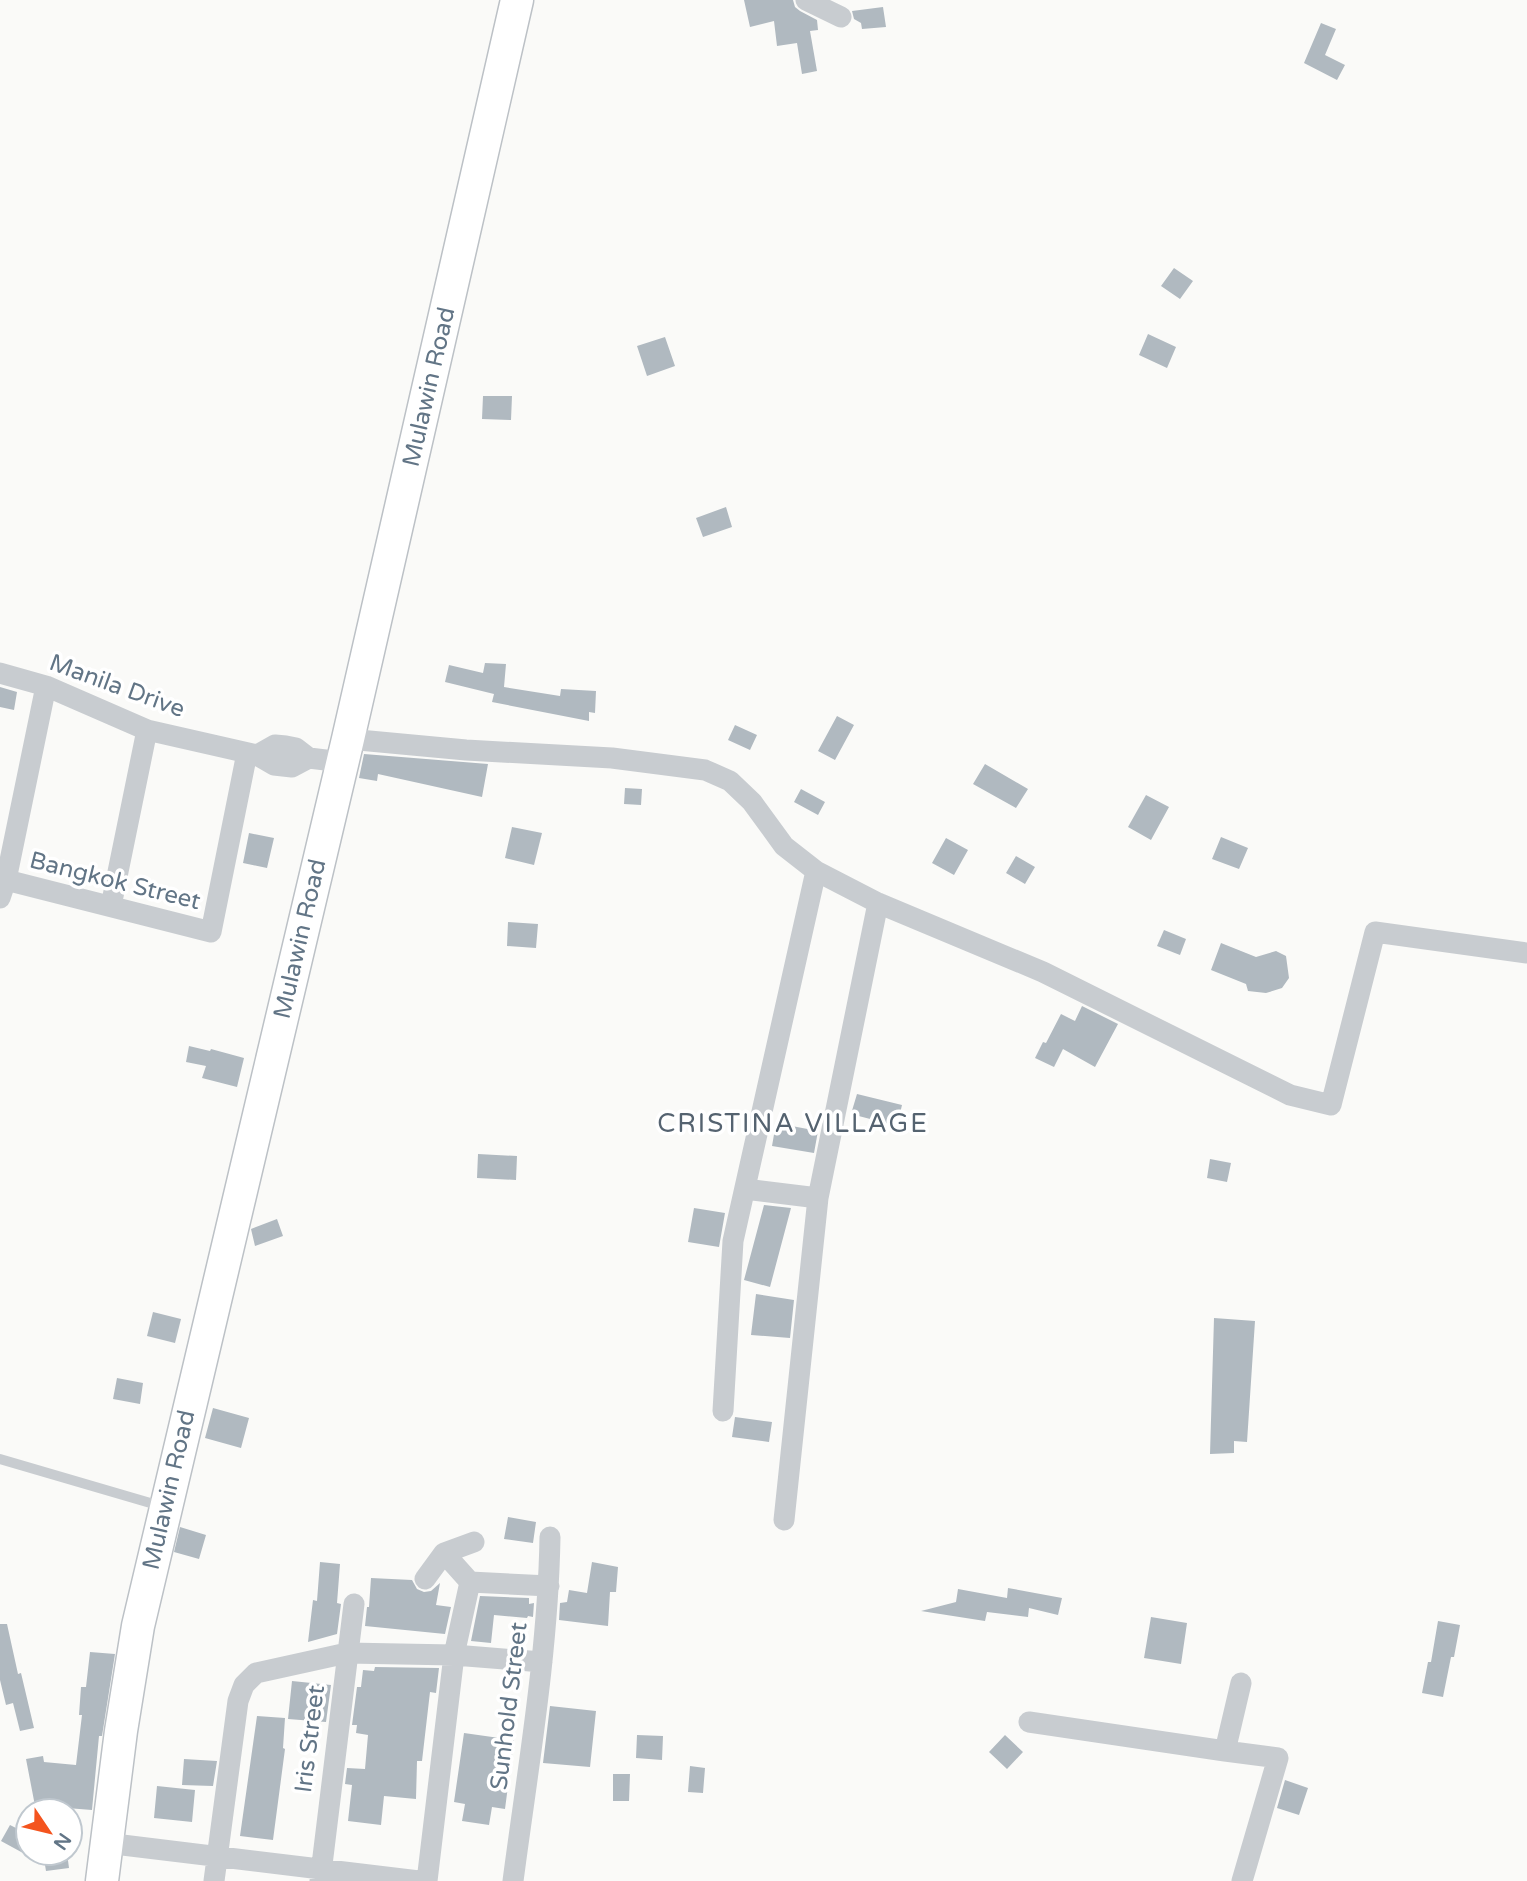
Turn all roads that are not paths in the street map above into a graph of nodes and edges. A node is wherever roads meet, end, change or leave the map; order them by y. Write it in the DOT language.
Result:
graph roads {
  1 [pos="517,0"];
  2 [pos="806,0"];
  3 [pos="841,17"];
  4 [pos="0,673"];
  5 [pos="46,686"];
  6 [pos="147,730"];
  7 [pos="345,751"];
  8 [pos="252,754"];
  9 [pos="816,872"];
  10 [pos="3,889"];
  11 [pos="878,903"];
  12 [pos="111,906"];
  13 [pos="1527,953"];
  14 [pos="745,1189"];
  15 [pos="818,1198"];
  16 [pos="723,1411"];
  17 [pos="0,1459"];
  18 [pos="164,1507"];
  19 [pos="784,1520"];
  20 [pos="550,1538"];
  21 [pos="474,1542"];
  22 [pos="444,1553"];
  23 [pos="425,1579"];
  24 [pos="470,1582"];
  25 [pos="549,1586"];
  26 [pos="354,1604"];
  27 [pos="347,1653"];
  28 [pos="454,1655"];
  29 [pos="542,1662"];
  30 [pos="1241,1683"];
  31 [pos="1028,1722"];
  32 [pos="1225,1751"];
  33 [pos="107,1843"];
  34 [pos="216,1858"];
  35 [pos="321,1875"];
  36 [pos="102,1881"];
  37 [pos="214,1881"];
  38 [pos="419,1881"];
  39 [pos="428,1881"];
  40 [pos="513,1881"];
  41 [pos="1242,1881"];
  1 -- 7 [label="main road, Mulawin Road"];
  2 -- 3 [label="street"];
  4 -- 5 [label="street, Manila Drive"];
  5 -- 6 [label="street, Manila Drive"];
  5 -- 10 [label="street"];
  6 -- 8 [label="street, Manila Drive"];
  6 -- 12 [label="street"];
  7 -- 8 [label="street, Manila Drive"];
  7 -- 9 [label="street, Manila Drive"];
  7 -- 18 [label="main road, Mulawin Road"];
  8 -- 12 [label="street, Bangkok Street"];
  9 -- 11 [label="street, Manila Drive"];
  9 -- 14 [label="street"];
  10 -- 12 [label="street, Bangkok Street"];
  11 -- 13 [label="street, Manila Drive"];
  11 -- 15 [label="street"];
  14 -- 15 [label="street"];
  14 -- 16 [label="street"];
  15 -- 19 [label="street"];
  17 -- 18 [label="lane"];
  18 -- 33 [label="main road, Mulawin Road"];
  20 -- 25 [label="street, Sunhold Street"];
  21 -- 22 [label="street"];
  22 -- 23 [label="street"];
  22 -- 24 [label="street"];
  24 -- 25 [label="street"];
  24 -- 28 [label="street"];
  25 -- 29 [label="street, Sunhold Street"];
  26 -- 27 [label="street, Iris Street"];
  27 -- 28 [label="street"];
  27 -- 34 [label="street"];
  27 -- 35 [label="street, Iris Street"];
  28 -- 29 [label="street"];
  28 -- 39 [label="street"];
  29 -- 40 [label="street, Sunhold Street"];
  30 -- 32 [label="street"];
  31 -- 32 [label="street"];
  32 -- 41 [label="street"];
  33 -- 34 [label="street"];
  33 -- 36 [label="main road, Mulawin Road"];
  34 -- 35 [label="street"];
  34 -- 37 [label="street"];
  35 -- 38 [label="street"];
}
